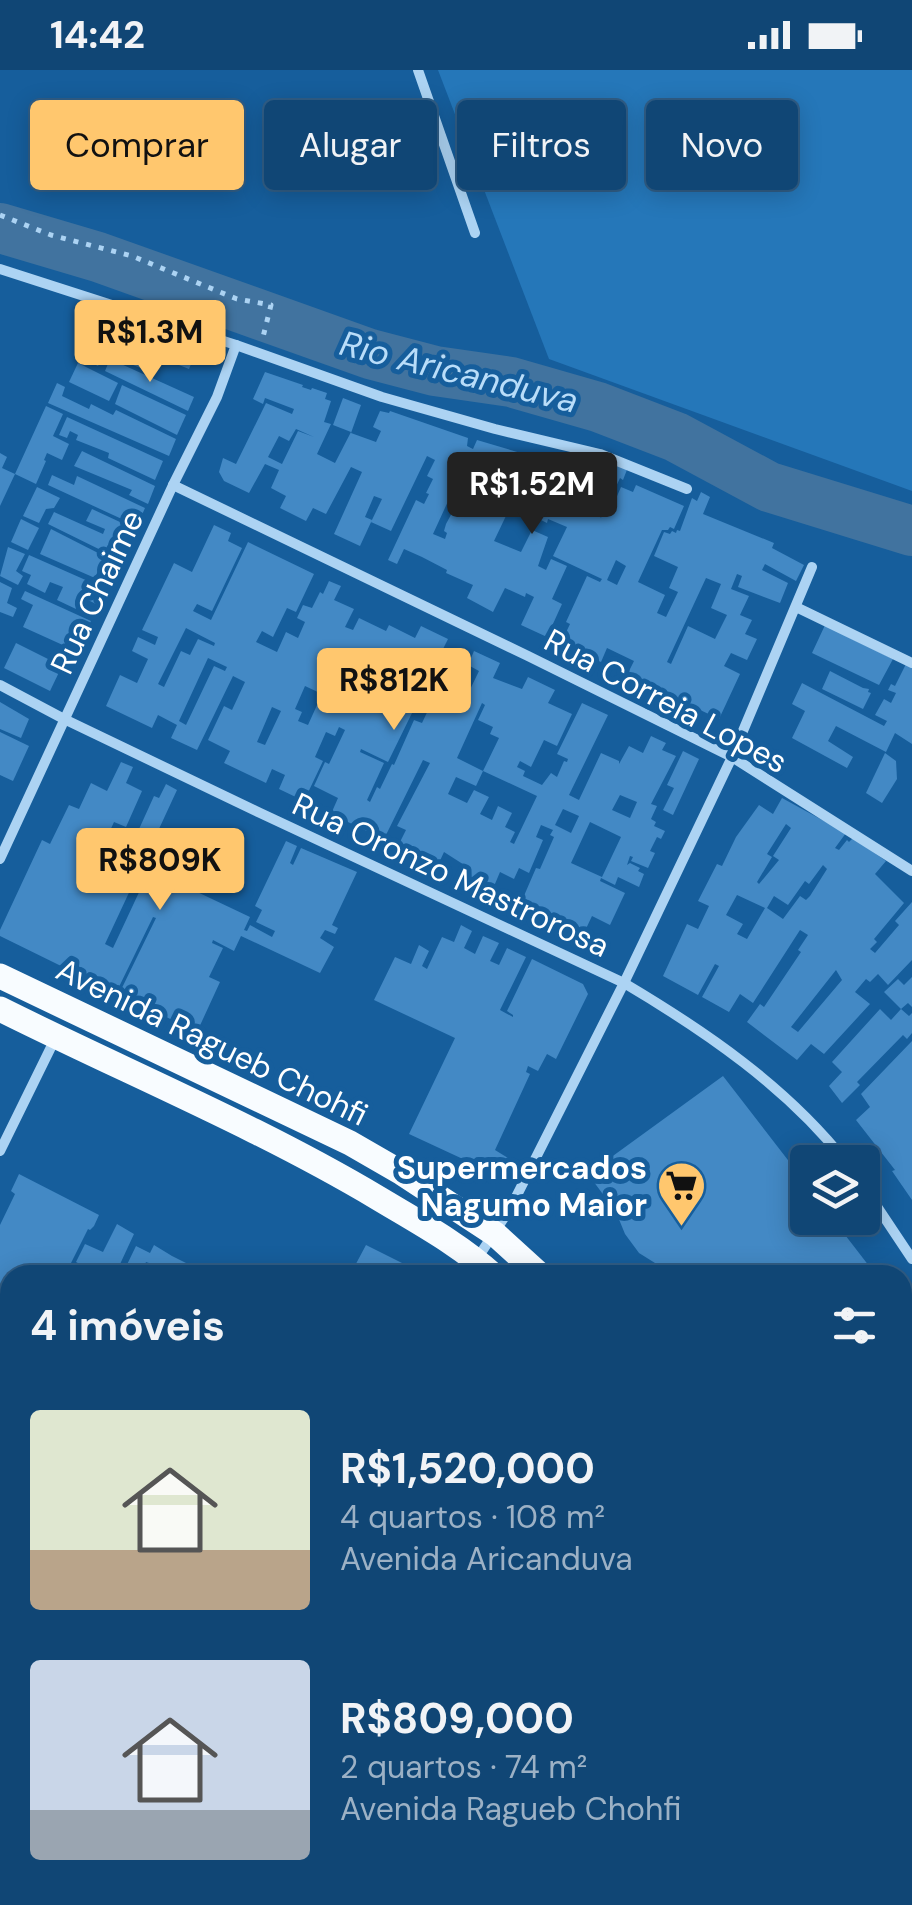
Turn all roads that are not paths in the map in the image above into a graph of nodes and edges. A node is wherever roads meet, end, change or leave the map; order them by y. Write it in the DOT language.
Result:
graph roads {
  1 [pos="418,70"];
  2 [pos="476,232"];
  3 [pos="0,269"];
  4 [pos="236,345"];
  5 [pos="174,485"];
  6 [pos="687,490"];
  7 [pos="812,567"];
  8 [pos="796,607"];
  9 [pos="912,663"];
  10 [pos="0,685"];
  11 [pos="64,718"];
  12 [pos="732,757"];
  13 [pos="0,859"];
  14 [pos="912,871"];
  15 [pos="0,976"];
  16 [pos="624,982"];
  17 [pos="0,1009"];
  18 [pos="56,1037"];
  19 [pos="831,1145"];
  20 [pos="0,1151"];
  21 [pos="880,1211"];
  22 [pos="495,1234"];
  23 [pos="912,1258"];
  24 [pos="482,1265"];
  25 [pos="486,1265"];
  26 [pos="529,1265"];
  1 -- 2 [label="street"];
  3 -- 4 [label="street"];
  4 -- 5 [label="street, Rua Chaime"];
  4 -- 6 [label="street"];
  5 -- 11 [label="street, Rua Chaime"];
  5 -- 12 [label="street, Rua Correia Lopes"];
  7 -- 8 [label="street"];
  8 -- 9 [label="street"];
  8 -- 12 [label="street"];
  10 -- 11 [label="street, Rua Oronzo Mastrorosa"];
  11 -- 13 [label="street, Rua Chaime"];
  11 -- 16 [label="street, Rua Oronzo Mastrorosa"];
  12 -- 14 [label="street, Rua Correia Lopes"];
  12 -- 16 [label="street"];
  15 -- 22 [label="main road, Avenida Ragueb Chohfi"];
  16 -- 19 [label="street, Rua Oronzo Mastrorosa"];
  16 -- 22 [label="street"];
  17 -- 18 [label="main road, Avenida Ragueb Chohfi"];
  18 -- 20 [label="street"];
  18 -- 24 [label="main road, Avenida Ragueb Chohfi"];
  21 -- 23 [label="street"];
  22 -- 25 [label="street"];
  22 -- 26 [label="main road, Avenida Ragueb Chohfi"];
}
